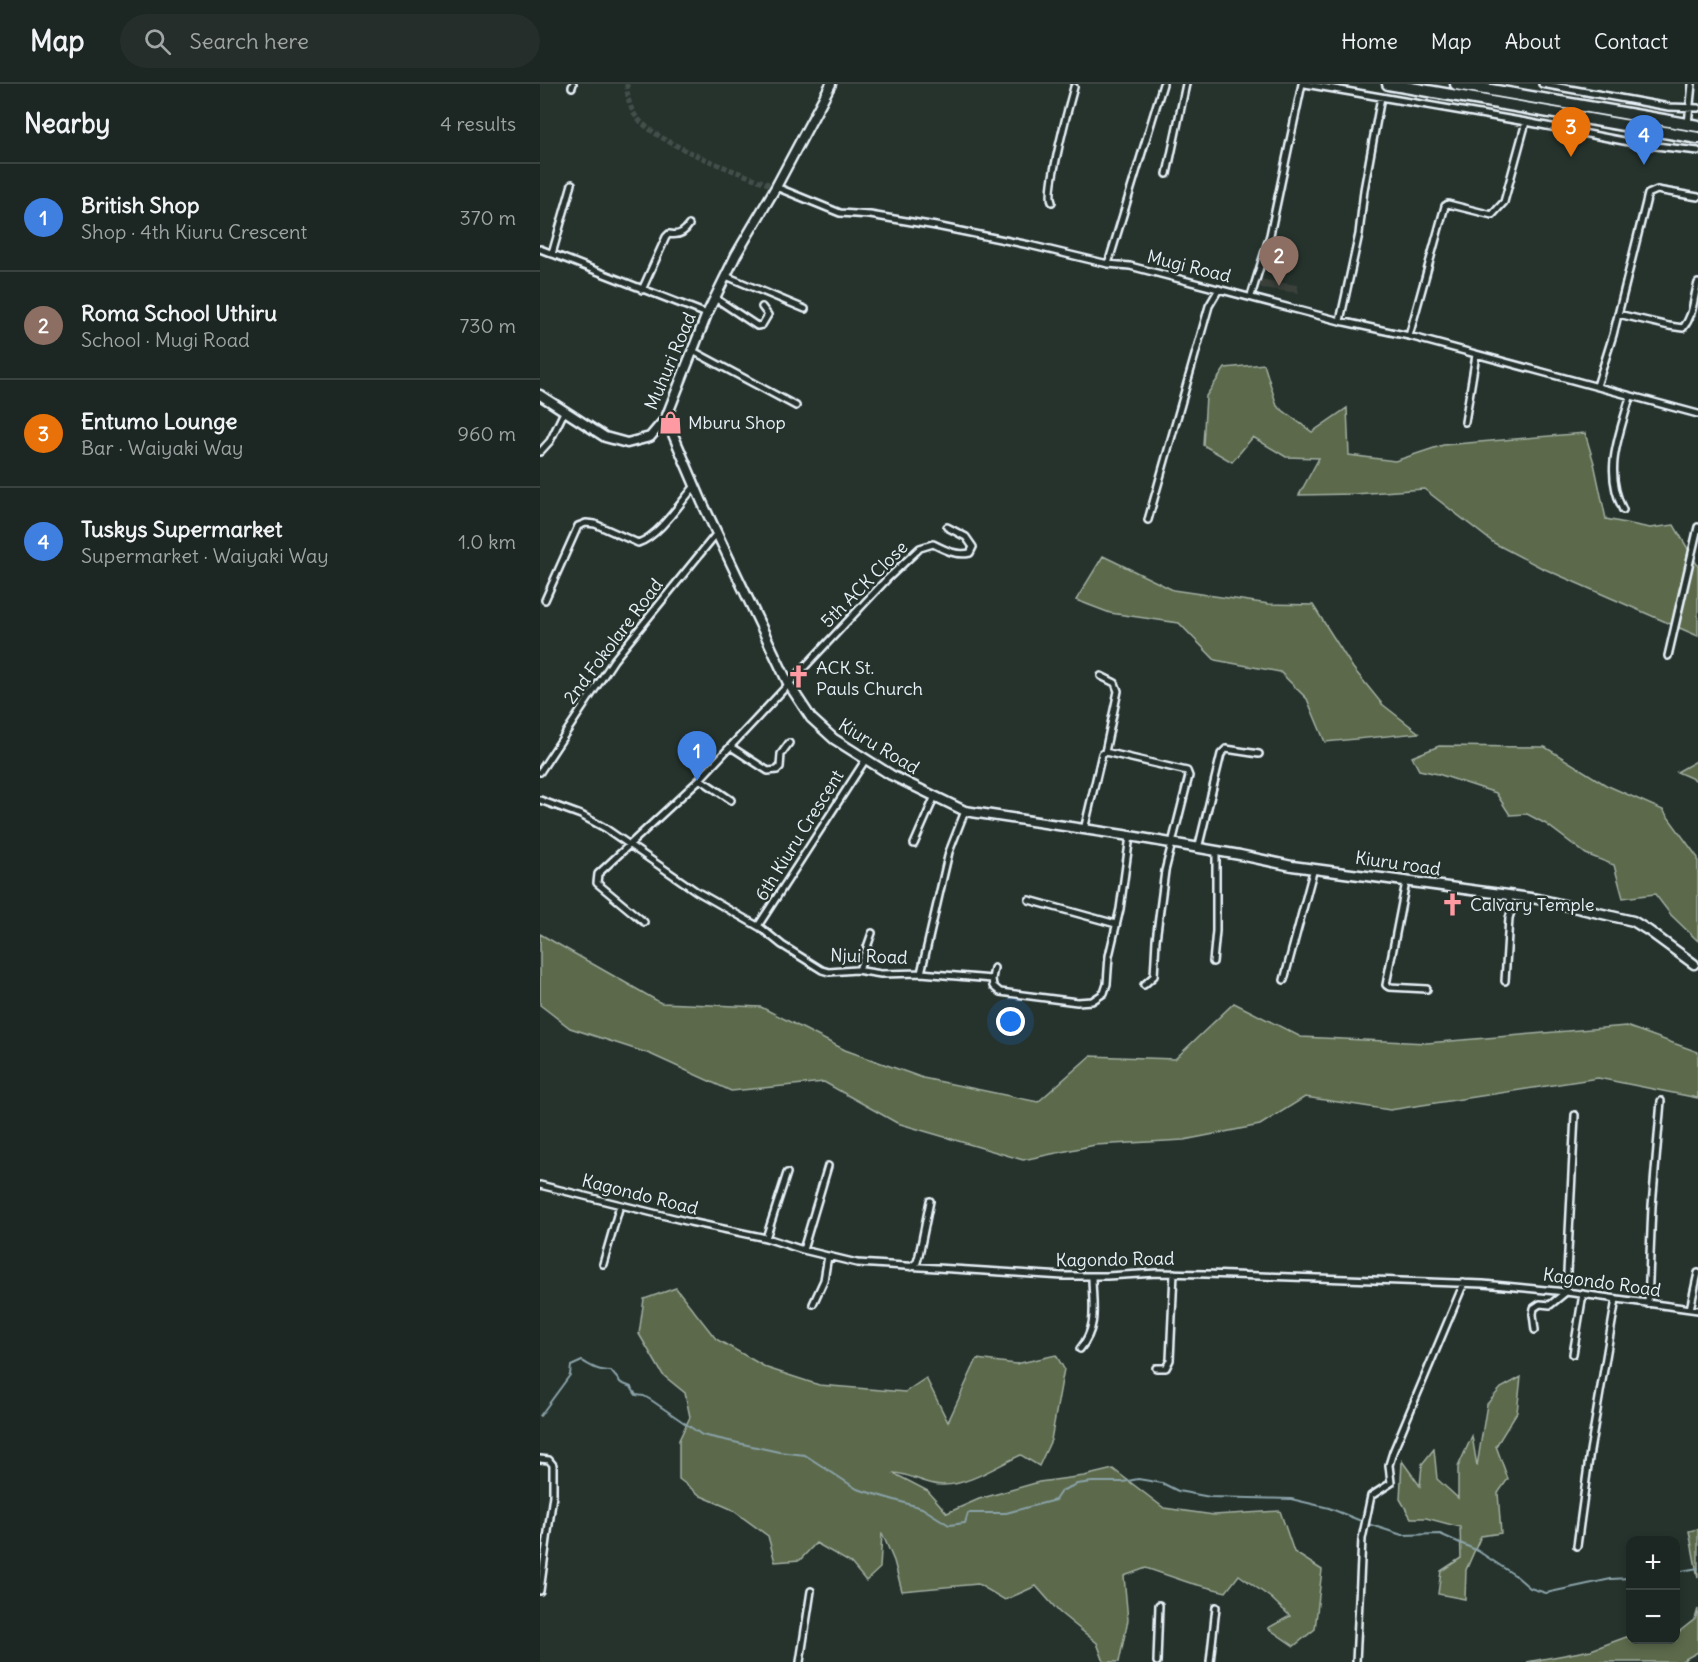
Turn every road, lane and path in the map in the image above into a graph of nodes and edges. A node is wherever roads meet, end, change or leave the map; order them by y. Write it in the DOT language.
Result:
graph roads {
  1 [pos="831,84"];
  2 [pos="1163,84"];
  3 [pos="1186,84"];
  4 [pos="1304,84"];
  5 [pos="1388,84"];
  6 [pos="1456,84"];
  7 [pos="1542,84"];
  8 [pos="1692,84"];
  9 [pos="1568,86"];
  10 [pos="1074,87"];
  11 [pos="1381,97"];
  12 [pos="1690,107"];
  13 [pos="1698,108"];
  14 [pos="1526,122"];
  15 [pos="1693,125"];
  16 [pos="1698,138"];
  17 [pos="1698,151"];
  18 [pos="1167,174"];
  19 [pos="572,184"];
  20 [pos="776,188"];
  21 [pos="1698,197"];
  22 [pos="1052,202"];
  23 [pos="689,225"];
  24 [pos="540,249"];
  25 [pos="552,254"];
  26 [pos="1108,264"];
  27 [pos="726,276"];
  28 [pos="1698,283"];
  29 [pos="1219,289"];
  30 [pos="642,290"];
  31 [pos="1251,296"];
  32 [pos="715,298"];
  33 [pos="762,307"];
  34 [pos="804,309"];
  35 [pos="707,314"];
  36 [pos="1618,314"];
  37 [pos="1340,321"];
  38 [pos="1409,336"];
  39 [pos="693,351"];
  40 [pos="1476,355"];
  41 [pos="1597,386"];
  42 [pos="540,395"];
  43 [pos="1630,397"];
  44 [pos="796,406"];
  45 [pos="565,410"];
  46 [pos="1698,414"];
  47 [pos="666,418"];
  48 [pos="1465,422"];
  49 [pos="540,452"];
  50 [pos="695,486"];
  51 [pos="1623,510"];
  52 [pos="1148,520"];
  53 [pos="947,527"];
  54 [pos="1698,527"];
  55 [pos="717,533"];
  56 [pos="545,600"];
  57 [pos="1668,656"];
  58 [pos="1101,676"];
  59 [pos="788,683"];
  60 [pos="789,743"];
  61 [pos="731,747"];
  62 [pos="1105,752"];
  63 [pos="1259,754"];
  64 [pos="866,759"];
  65 [pos="540,772"];
  66 [pos="700,779"];
  67 [pos="935,796"];
  68 [pos="540,800"];
  69 [pos="731,800"];
  70 [pos="965,811"];
  71 [pos="1084,830"];
  72 [pos="1131,836"];
  73 [pos="630,844"];
  74 [pos="914,844"];
  75 [pos="1171,844"];
  76 [pos="1198,849"];
  77 [pos="1216,851"];
  78 [pos="1314,868"];
  79 [pos="1406,882"];
  80 [pos="1508,895"];
  81 [pos="1029,900"];
  82 [pos="644,922"];
  83 [pos="1116,924"];
  84 [pos="758,926"];
  85 [pos="872,933"];
  86 [pos="1213,962"];
  87 [pos="1694,964"];
  88 [pos="994,968"];
  89 [pos="859,970"];
  90 [pos="921,970"];
  91 [pos="992,979"];
  92 [pos="1284,980"];
  93 [pos="1505,981"];
  94 [pos="1144,985"];
  95 [pos="1427,989"];
  96 [pos="1661,1101"];
  97 [pos="1575,1115"];
  98 [pos="828,1166"];
  99 [pos="787,1173"];
  100 [pos="540,1185"];
  101 [pos="930,1201"];
  102 [pos="620,1205"];
  103 [pos="766,1238"];
  104 [pos="803,1250"];
  105 [pos="828,1256"];
  106 [pos="603,1264"];
  107 [pos="911,1267"];
  108 [pos="1174,1273"];
  109 [pos="1698,1273"];
  110 [pos="1092,1276"];
  111 [pos="1464,1283"];
  112 [pos="1566,1292"];
  113 [pos="1582,1294"];
  114 [pos="1616,1299"];
  115 [pos="813,1304"];
  116 [pos="1648,1304"];
  117 [pos="1690,1309"];
  118 [pos="1698,1310"];
  119 [pos="1535,1330"];
  120 [pos="1080,1349"];
  121 [pos="1573,1354"];
  122 [pos="1156,1368"];
  123 [pos="540,1459"];
  124 [pos="1577,1546"];
  125 [pos="540,1591"];
  126 [pos="811,1591"];
  127 [pos="1159,1605"];
  128 [pos="1216,1607"];
  129 [pos="800,1662"];
  130 [pos="1157,1662"];
  131 [pos="1210,1662"];
  132 [pos="1356,1662"];
  1 -- 20 [label="street, Muhuri Road"];
  2 -- 26 [label="street"];
  3 -- 18 [label="street"];
  4 -- 11 [label="street"];
  4 -- 31 [label="street"];
  5 -- 16 [label="highway"];
  6 -- 15 [label="highway"];
  7 -- 9 [label="street"];
  8 -- 12 [label="street"];
  9 -- 12 [label="street"];
  10 -- 22 [label="street"];
  11 -- 14 [label="street"];
  11 -- 37 [label="street"];
  12 -- 13 [label="street"];
  12 -- 15 [label="street"];
  14 -- 17 [label="street"];
  14 -- 38 [label="street"];
  19 -- 25 [label="street"];
  20 -- 26 [label="street, Mugi Road"];
  20 -- 27 [label="street, Muhuri Road"];
  21 -- 36 [label="street"];
  23 -- 30 [label="street"];
  24 -- 25 [label="street"];
  25 -- 30 [label="street"];
  26 -- 29 [label="street, Mugi Road"];
  27 -- 32 [label="street, Muhuri Road"];
  27 -- 34 [label="street"];
  28 -- 36 [label="street"];
  29 -- 31 [label="street, Mugi Road"];
  29 -- 52 [label="street"];
  30 -- 35 [label="street"];
  31 -- 37 [label="street, Mugi Road"];
  32 -- 33 [label="street"];
  32 -- 35 [label="street, Muhuri Road"];
  35 -- 39 [label="street, Muhuri Road"];
  36 -- 41 [label="street"];
  37 -- 38 [label="street, Mugi Road"];
  38 -- 40 [label="street, Mugi Road"];
  39 -- 44 [label="street"];
  39 -- 47 [label="street, Muhuri Road"];
  40 -- 41 [label="street, Mugi Road"];
  40 -- 48 [label="street"];
  41 -- 43 [label="street, Mugi Road"];
  42 -- 45 [label="street, Muhuri Road"];
  43 -- 46 [label="street, Mugi Road"];
  43 -- 51 [label="street"];
  45 -- 47 [label="street, Muhuri Road"];
  45 -- 49 [label="street"];
  47 -- 50 [label="street, Kiuru Road"];
  50 -- 55 [label="street, Kiuru Road"];
  50 -- 56 [label="street"];
  53 -- 59 [label="street, 5th ACK Close"];
  54 -- 57 [label="street"];
  55 -- 59 [label="street, Kiuru Road"];
  55 -- 65 [label="street, 2nd Fokolare Road"];
  58 -- 62 [label="street"];
  59 -- 61 [label="street"];
  59 -- 64 [label="street, Kiuru Road"];
  60 -- 61 [label="street"];
  61 -- 66 [label="street"];
  62 -- 71 [label="street"];
  62 -- 75 [label="street"];
  63 -- 76 [label="street"];
  64 -- 67 [label="street, Kiuru Road"];
  64 -- 84 [label="street, 6th Kiuru Crescent"];
  66 -- 69 [label="street"];
  66 -- 73 [label="street"];
  67 -- 70 [label="street, Kiuru Road"];
  67 -- 74 [label="street"];
  68 -- 73 [label="street, Njui Road"];
  70 -- 71 [label="street, Kiuru Road"];
  70 -- 90 [label="street"];
  71 -- 72 [label="street, Kiuru road"];
  72 -- 75 [label="street, Kiuru road"];
  72 -- 83 [label="street"];
  73 -- 82 [label="street"];
  73 -- 84 [label="street, Njui Road"];
  75 -- 76 [label="street, Kiuru road"];
  75 -- 94 [label="street"];
  76 -- 77 [label="street, Kiuru road"];
  77 -- 78 [label="street, Kiuru road"];
  77 -- 86 [label="street"];
  78 -- 79 [label="street, Kiuru road"];
  78 -- 92 [label="street"];
  79 -- 80 [label="street, Kiuru road"];
  79 -- 95 [label="street"];
  80 -- 87 [label="street, Kiuru road"];
  80 -- 93 [label="street"];
  81 -- 83 [label="street"];
  83 -- 91 [label="street"];
  84 -- 89 [label="street, Njui Road"];
  85 -- 89 [label="street"];
  88 -- 91 [label="street"];
  89 -- 90 [label="street, Njui Road"];
  90 -- 91 [label="street, Njui Road"];
  96 -- 116 [label="street"];
  97 -- 112 [label="street"];
  98 -- 104 [label="street"];
  99 -- 103 [label="street"];
  100 -- 102 [label="street, Kagondo Road"];
  101 -- 107 [label="street"];
  102 -- 103 [label="street, Kagondo Road"];
  102 -- 106 [label="street"];
  103 -- 104 [label="street, Kagondo Road"];
  104 -- 105 [label="street, Kagondo Road"];
  105 -- 107 [label="street, Kagondo Road"];
  105 -- 115 [label="street"];
  107 -- 110 [label="street, Kagondo Road"];
  108 -- 110 [label="street, Kagondo Road"];
  108 -- 111 [label="street, Kagondo Road"];
  108 -- 122 [label="street"];
  109 -- 117 [label="street"];
  110 -- 120 [label="street"];
  111 -- 112 [label="street, Kagondo Road"];
  111 -- 132 [label="street"];
  112 -- 113 [label="street, Kagondo Road"];
  112 -- 119 [label="street"];
  113 -- 114 [label="street, Kagondo Road"];
  113 -- 121 [label="street"];
  114 -- 116 [label="street, Kagondo Road"];
  114 -- 124 [label="street"];
  116 -- 117 [label="street, Kagondo Road"];
  117 -- 118 [label="street, Kagondo Road"];
  123 -- 125 [label="street"];
  126 -- 129 [label="street"];
  127 -- 130 [label="street"];
  128 -- 131 [label="street"];
}
